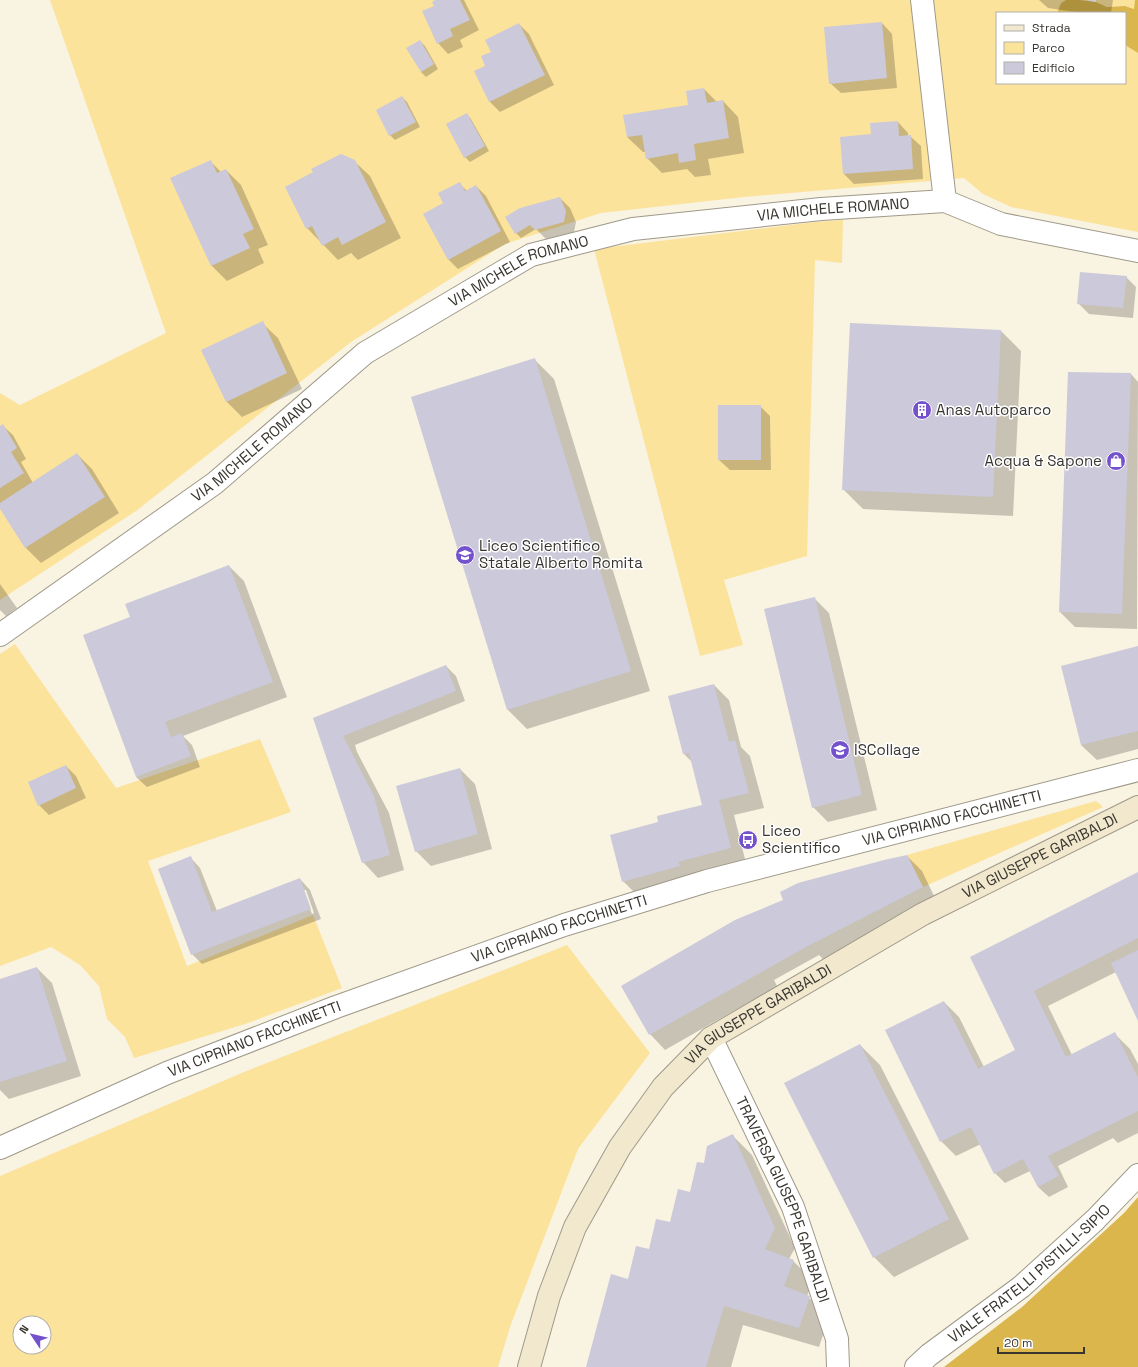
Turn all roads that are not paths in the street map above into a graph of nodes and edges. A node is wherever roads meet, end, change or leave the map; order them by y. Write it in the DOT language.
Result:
graph roads {
  1 [pos="922,0"];
  2 [pos="945,201"];
  3 [pos="1138,251"];
  4 [pos="0,635"];
  5 [pos="1138,770"];
  6 [pos="1138,807"];
  7 [pos="711,1038"];
  8 [pos="0,1148"];
  9 [pos="1138,1175"];
  10 [pos="529,1367"];
  11 [pos="838,1367"];
  12 [pos="916,1367"];
  1 -- 2 [label="street"];
  2 -- 3 [label="street, VIA MICHELE ROMANO"];
  2 -- 4 [label="street, VIA MICHELE ROMANO"];
  5 -- 8 [label="street, VIA CIPRIANO FACCHINETTI"];
  6 -- 7 [label="main road, VIA GIUSEPPE GARIBALDI"];
  7 -- 10 [label="main road, VIA GIUSEPPE GARIBALDI"];
  7 -- 11 [label="street, TRAVERSA GIUSEPPE GARIBALDI"];
  9 -- 12 [label="street, VIALE FRATELLI PISTILLI-SIPIO"];
}
